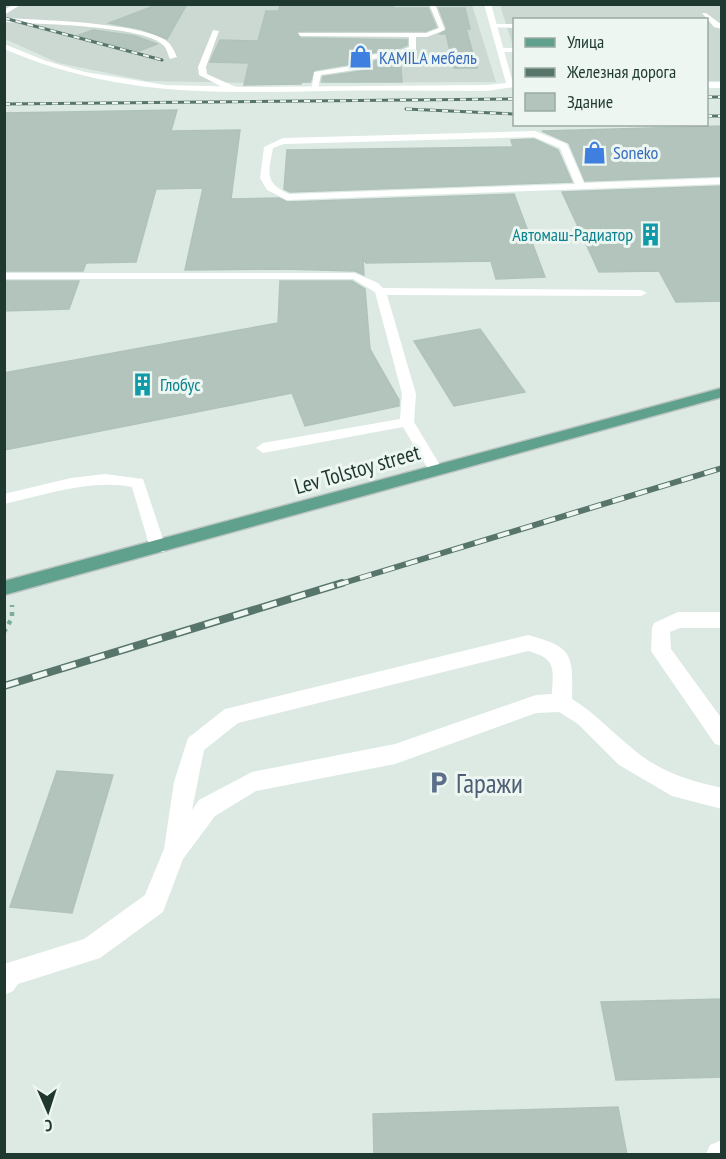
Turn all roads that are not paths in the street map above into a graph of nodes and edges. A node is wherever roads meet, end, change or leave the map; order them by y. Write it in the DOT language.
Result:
graph roads {
  1 [pos="19,4"];
  2 [pos="432,4"];
  3 [pos="486,4"];
  4 [pos="4,13"];
  5 [pos="704,14"];
  6 [pos="4,20"];
  7 [pos="493,26"];
  8 [pos="513,26"];
  9 [pos="722,27"];
  10 [pos="215,31"];
  11 [pos="300,34"];
  12 [pos="412,36"];
  13 [pos="4,46"];
  14 [pos="501,50"];
  15 [pos="513,50"];
  16 [pos="173,57"];
  17 [pos="513,85"];
  18 [pos="314,89"];
  19 [pos="235,90"];
  20 [pos="722,181"];
  21 [pos="580,185"];
  22 [pos="4,276"];
  23 [pos="380,291"];
  24 [pos="641,293"];
  25 [pos="722,392"];
  26 [pos="407,422"];
  27 [pos="263,448"];
  28 [pos="436,470"];
  29 [pos="4,499"];
  30 [pos="158,548"];
  31 [pos="4,588"];
  32 [pos="722,620"];
  33 [pos="562,703"];
  34 [pos="722,737"];
  35 [pos="722,799"];
  36 [pos="174,852"];
  37 [pos="4,982"];
  1 -- 4 [label="lane"];
  2 -- 12 [label="lane"];
  3 -- 7 [label="street"];
  5 -- 9 [label="lane"];
  6 -- 16 [label="lane"];
  7 -- 8 [label="lane"];
  7 -- 14 [label="street"];
  10 -- 19 [label="lane"];
  11 -- 12 [label="lane"];
  12 -- 18 [label="lane"];
  13 -- 19 [label="street"];
  14 -- 15 [label="lane"];
  14 -- 17 [label="street"];
  17 -- 18 [label="street"];
  18 -- 19 [label="street"];
  20 -- 21 [label="lane"];
  21 -- 21 [label="lane"];
  22 -- 23 [label="lane"];
  23 -- 24 [label="lane"];
  23 -- 26 [label="lane"];
  25 -- 28 [label="main road, Lev Tolstoy street"];
  26 -- 27 [label="lane"];
  26 -- 28 [label="lane"];
  28 -- 30 [label="main road, Lev Tolstoy street"];
  29 -- 30 [label="lane"];
  30 -- 31 [label="main road, Lev Tolstoy street"];
  32 -- 34 [label="street"];
  33 -- 35 [label="street"];
  33 -- 36 [label="street"];
  33 -- 36 [label="street"];
  36 -- 37 [label="street"];
}
